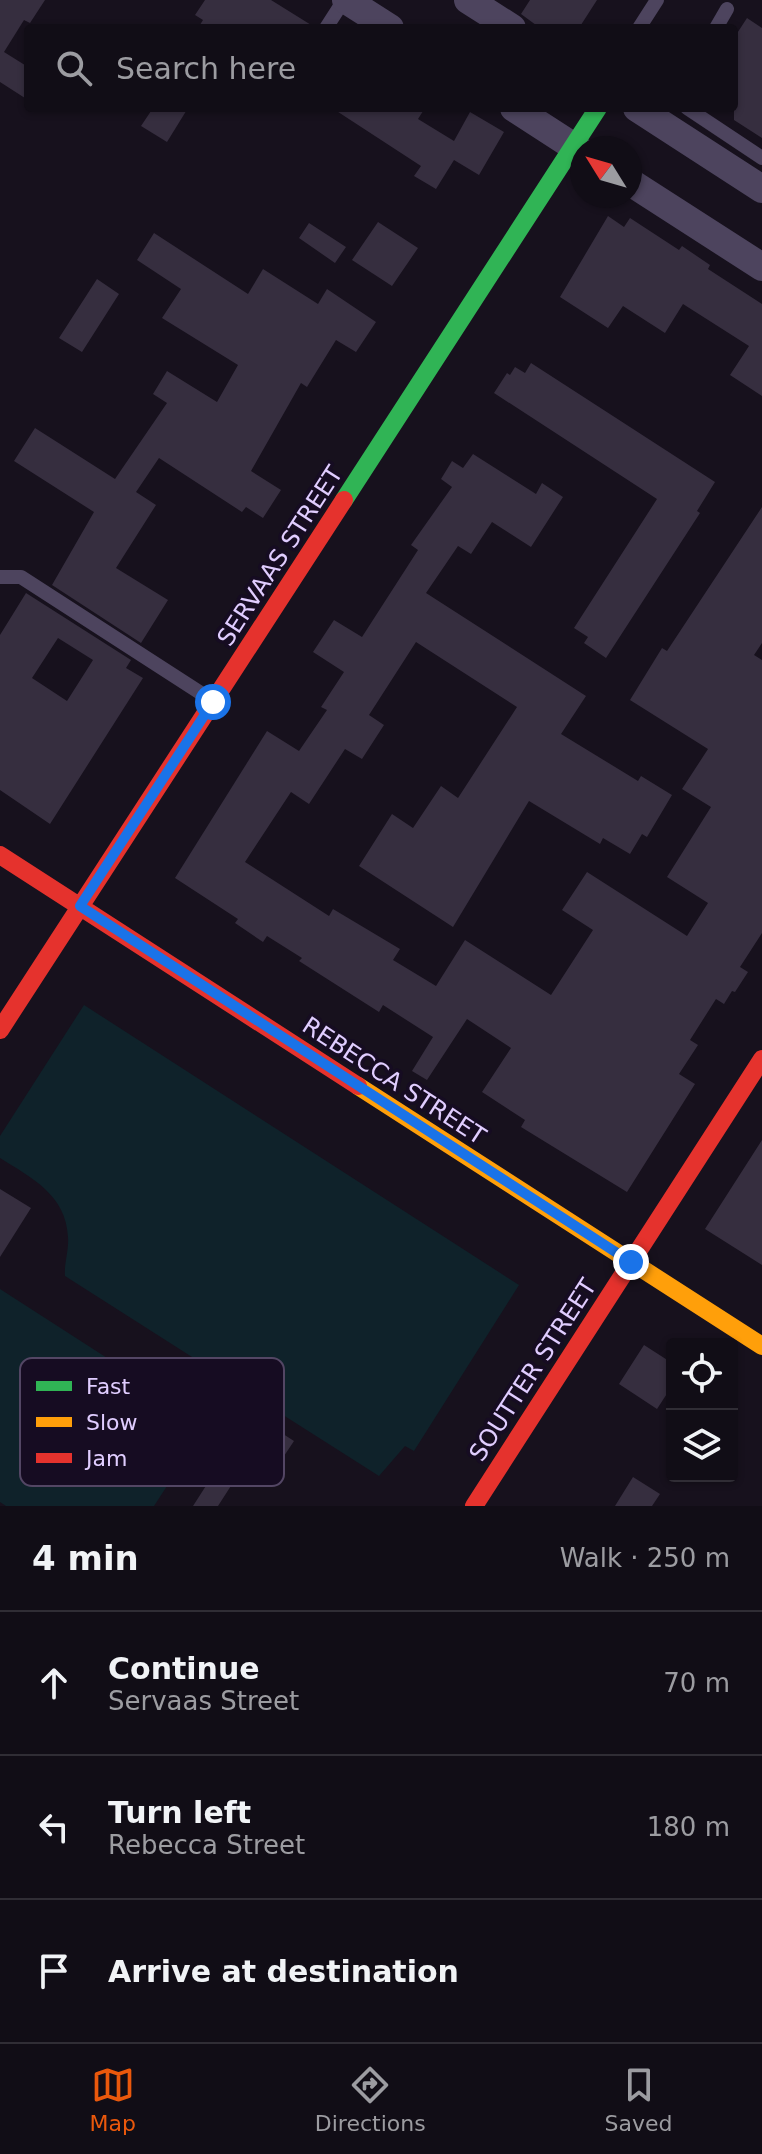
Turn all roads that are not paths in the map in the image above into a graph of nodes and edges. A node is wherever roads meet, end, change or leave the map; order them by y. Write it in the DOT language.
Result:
graph roads {
  1 [pos="345,0"];
  2 [pos="468,0"];
  3 [pos="657,0"];
  4 [pos="727,9"];
  5 [pos="329,24"];
  6 [pos="384,24"];
  7 [pos="506,24"];
  8 [pos="642,24"];
  9 [pos="718,24"];
  10 [pos="520,112"];
  11 [pos="596,112"];
  12 [pos="643,112"];
  13 [pos="693,112"];
  14 [pos="584,136"];
  15 [pos="570,144"];
  16 [pos="762,158"];
  17 [pos="570,161"];
  18 [pos="762,189"];
  19 [pos="642,190"];
  20 [pos="762,267"];
  21 [pos="0,577"];
  22 [pos="213,702"];
  23 [pos="0,855"];
  24 [pos="80,906"];
  25 [pos="0,1030"];
  26 [pos="762,1059"];
  27 [pos="631,1262"];
  28 [pos="762,1346"];
  29 [pos="474,1506"];
  1 -- 5 [label="lane"];
  1 -- 6 [label="street"];
  2 -- 7 [label="street"];
  3 -- 8 [label="lane"];
  4 -- 9 [label="lane"];
  10 -- 15 [label="street"];
  11 -- 14 [label="street, SERVAAS STREET"];
  12 -- 18 [label="street"];
  13 -- 16 [label="lane"];
  17 -- 22 [label="street, SERVAAS STREET"];
  19 -- 20 [label="street"];
  21 -- 22 [label="lane"];
  22 -- 24 [label="street, SERVAAS STREET"];
  23 -- 24 [label="street, REBECCA STREET"];
  24 -- 25 [label="street, SERVAAS STREET"];
  24 -- 27 [label="street, REBECCA STREET"];
  26 -- 27 [label="street, SOUTTER STREET"];
  27 -- 28 [label="street, REBECCA STREET"];
  27 -- 29 [label="street, SOUTTER STREET"];
}
